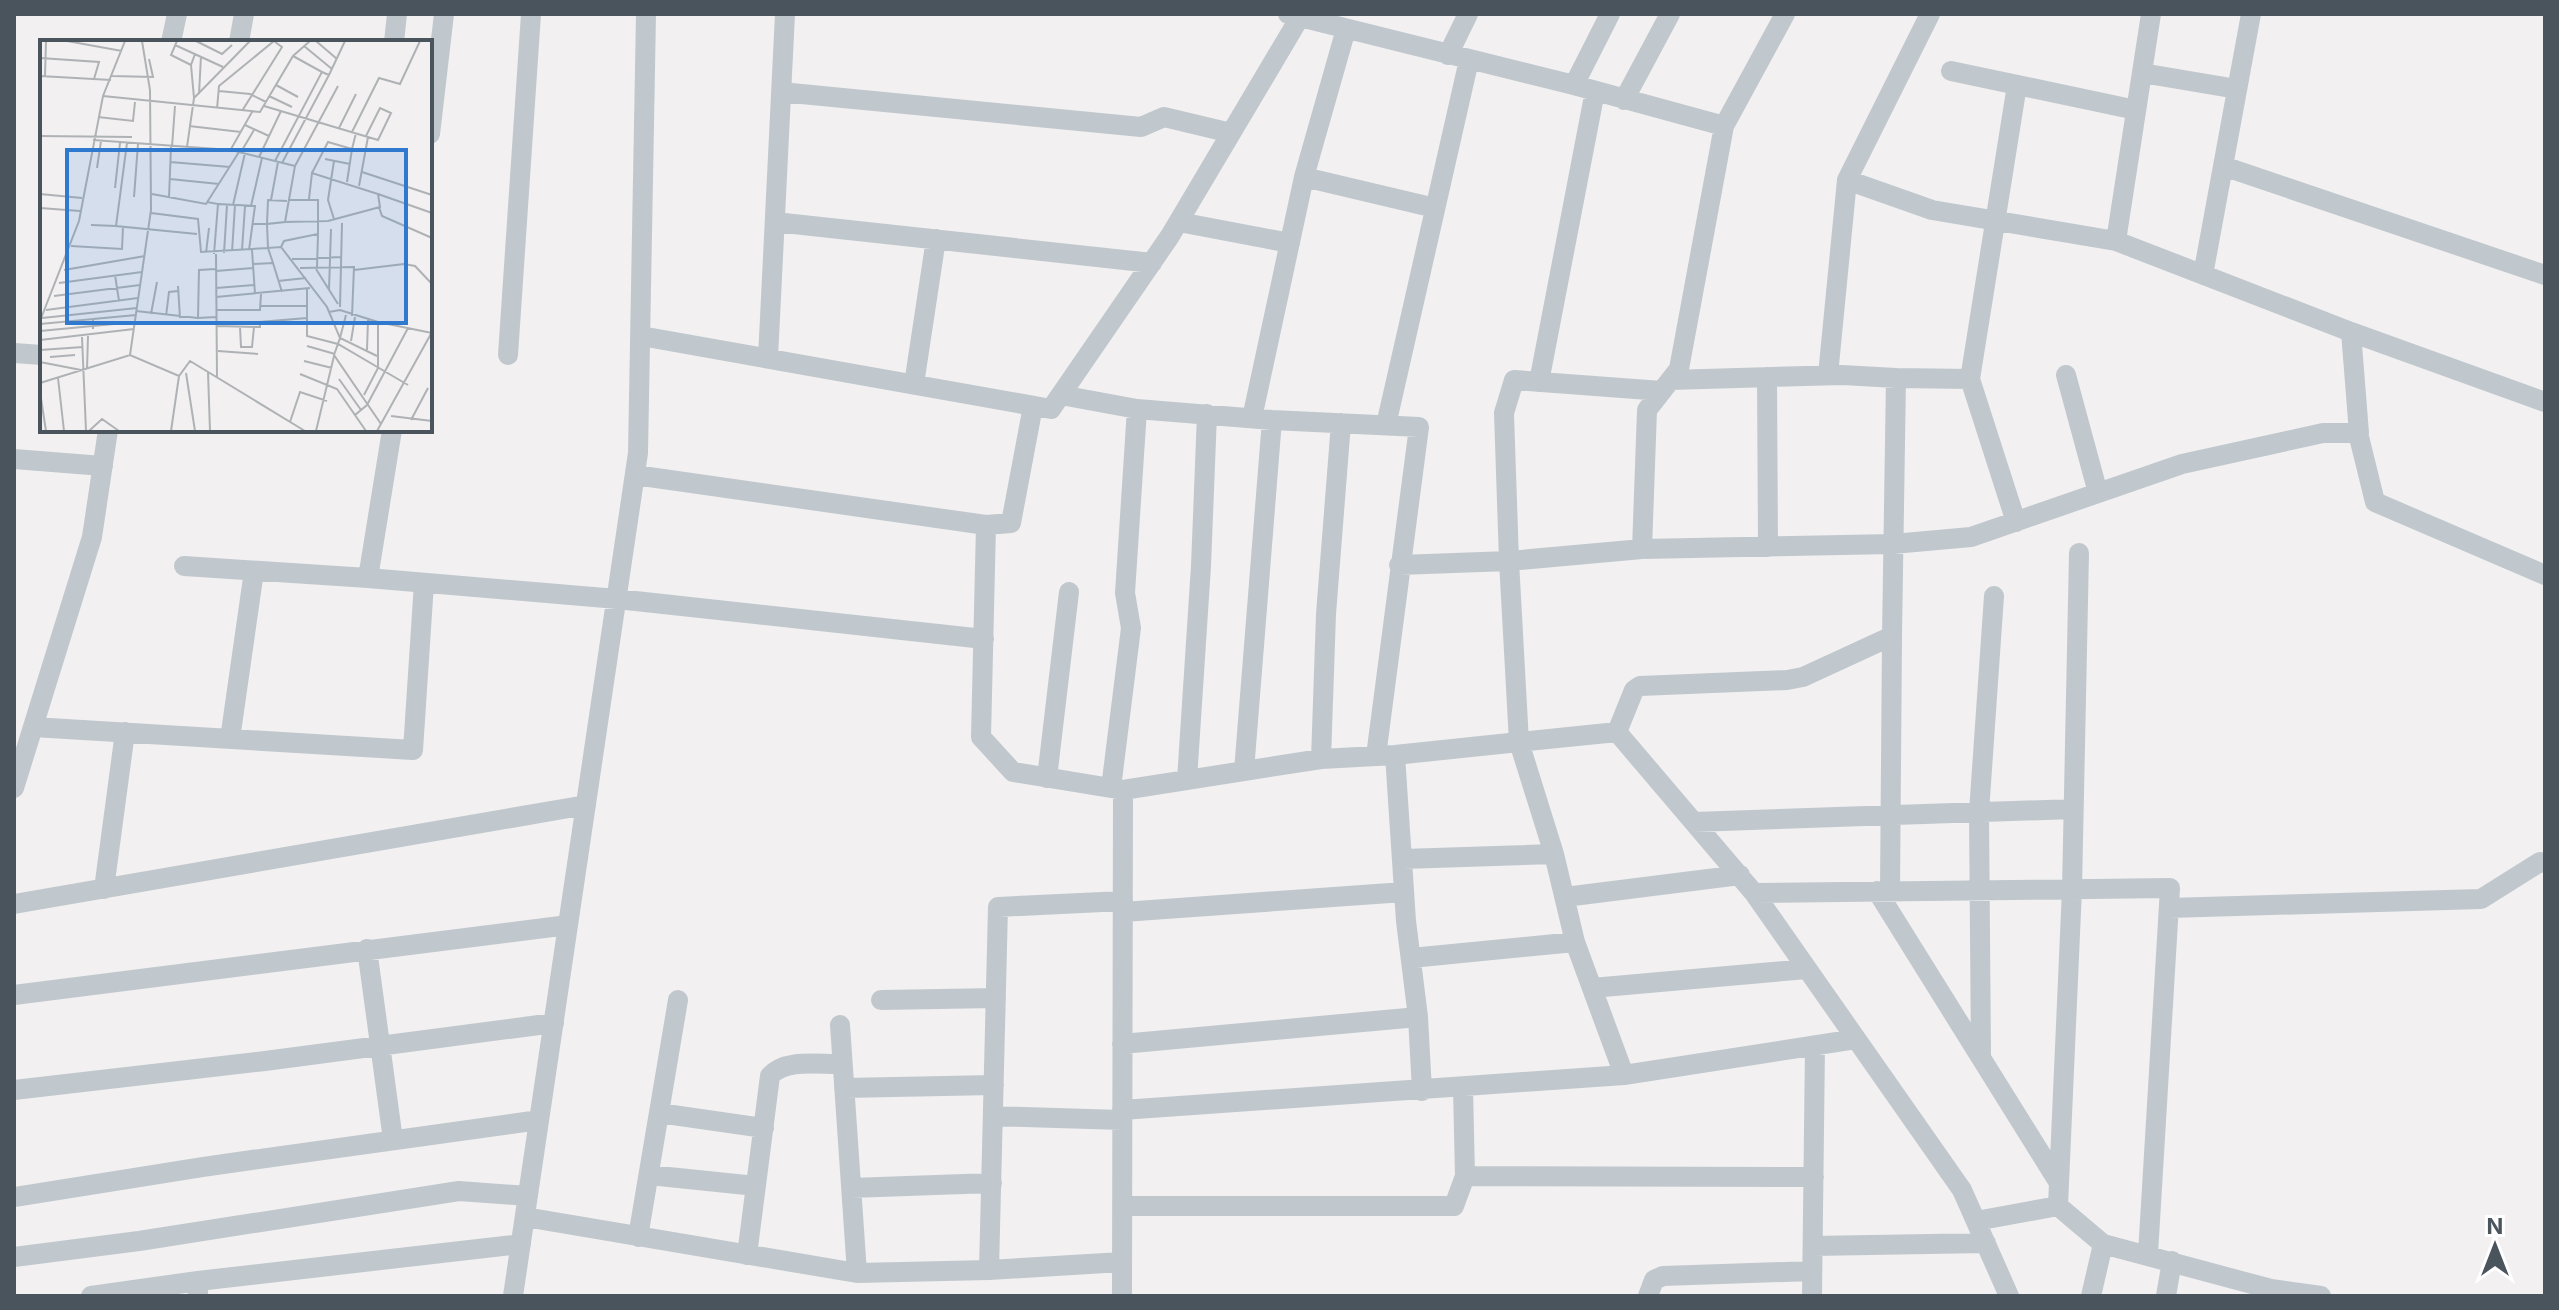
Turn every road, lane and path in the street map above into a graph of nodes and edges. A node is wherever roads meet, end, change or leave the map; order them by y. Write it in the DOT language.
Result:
graph roads {
  1 [pos="177,14"];
  2 [pos="244,14"];
  3 [pos="397,14"];
  4 [pos="444,14"];
  5 [pos="531,14"];
  6 [pos="646,14"];
  7 [pos="785,14"];
  8 [pos="1468,14"];
  9 [pos="1610,14"];
  10 [pos="1670,14"];
  11 [pos="1785,14"];
  12 [pos="1930,14"];
  13 [pos="2151,14"];
  14 [pos="2251,14"];
  15 [pos="1306,17"];
  16 [pos="1346,29"];
  17 [pos="171,40"];
  18 [pos="239,40"];
  19 [pos="394,40"];
  20 [pos="1448,55"];
  21 [pos="1469,60"];
  22 [pos="1951,71"];
  23 [pos="2142,73"];
  24 [pos="1574,85"];
  25 [pos="2017,85"];
  26 [pos="2237,89"];
  27 [pos="1595,91"];
  28 [pos="781,92"];
  29 [pos="1624,100"];
  30 [pos="2136,110"];
  31 [pos="432,117"];
  32 [pos="1724,126"];
  33 [pos="1231,133"];
  34 [pos="2223,166"];
  35 [pos="1304,177"];
  36 [pos="1847,180"];
  37 [pos="1435,208"];
  38 [pos="1996,221"];
  39 [pos="775,222"];
  40 [pos="1179,222"];
  41 [pos="936,239"];
  42 [pos="2116,241"];
  43 [pos="1290,243"];
  44 [pos="1152,263"];
  45 [pos="2203,275"];
  46 [pos="2545,275"];
  47 [pos="2351,332"];
  48 [pos="641,336"];
  49 [pos="14,353"];
  50 [pos="40,355"];
  51 [pos="508,355"];
  52 [pos="768,358"];
  53 [pos="1828,375"];
  54 [pos="2066,375"];
  55 [pos="1767,377"];
  56 [pos="1896,378"];
  57 [pos="1970,379"];
  58 [pos="1539,382"];
  59 [pos="914,384"];
  60 [pos="1666,385"];
  61 [pos="1061,395"];
  62 [pos="2545,402"];
  63 [pos="1033,406"];
  64 [pos="1137,409"];
  65 [pos="1207,414"];
  66 [pos="1262,419"];
  67 [pos="1341,423"];
  68 [pos="1386,425"];
  69 [pos="108,432"];
  70 [pos="392,432"];
  71 [pos="2358,433"];
  72 [pos="14,459"];
  73 [pos="103,466"];
  74 [pos="635,475"];
  75 [pos="2098,493"];
  76 [pos="2016,522"];
  77 [pos="986,525"];
  78 [pos="1893,544"];
  79 [pos="1768,547"];
  80 [pos="1642,549"];
  81 [pos="2079,553"];
  82 [pos="1509,561"];
  83 [pos="1399,565"];
  84 [pos="184,566"];
  85 [pos="254,571"];
  86 [pos="2545,575"];
  87 [pos="368,578"];
  88 [pos="424,583"];
  89 [pos="1069,592"];
  90 [pos="1994,596"];
  91 [pos="617,599"];
  92 [pos="1892,636"];
  93 [pos="984,639"];
  94 [pos="33,727"];
  95 [pos="125,732"];
  96 [pos="1617,732"];
  97 [pos="230,739"];
  98 [pos="1519,742"];
  99 [pos="1386,755"];
  100 [pos="1321,759"];
  101 [pos="1244,771"];
  102 [pos="1047,778"];
  103 [pos="1187,780"];
  104 [pos="14,788"];
  105 [pos="1117,789"];
  106 [pos="586,805"];
  107 [pos="2073,809"];
  108 [pos="1979,812"];
  109 [pos="1889,814"];
  110 [pos="1694,822"];
  111 [pos="1554,854"];
  112 [pos="1403,859"];
  113 [pos="2545,863"];
  114 [pos="1740,875"];
  115 [pos="104,889"];
  116 [pos="2072,889"];
  117 [pos="1980,890"];
  118 [pos="1884,891"];
  119 [pos="1404,892"];
  120 [pos="1754,893"];
  121 [pos="1565,897"];
  122 [pos="14,904"];
  123 [pos="1123,906"];
  124 [pos="2169,908"];
  125 [pos="568,925"];
  126 [pos="1575,942"];
  127 [pos="367,949"];
  128 [pos="1411,958"];
  129 [pos="1807,969"];
  130 [pos="1592,988"];
  131 [pos="14,995"];
  132 [pos="996,998"];
  133 [pos="678,1000"];
  134 [pos="881,1000"];
  135 [pos="1418,1017"];
  136 [pos="554,1023"];
  137 [pos="840,1025"];
  138 [pos="1856,1039"];
  139 [pos="1122,1044"];
  140 [pos="379,1046"];
  141 [pos="1815,1046"];
  142 [pos="1981,1055"];
  143 [pos="842,1064"];
  144 [pos="1624,1075"];
  145 [pos="994,1085"];
  146 [pos="844,1088"];
  147 [pos="1463,1088"];
  148 [pos="14,1090"];
  149 [pos="1422,1091"];
  150 [pos="659,1113"];
  151 [pos="1122,1115"];
  152 [pos="993,1116"];
  153 [pos="539,1120"];
  154 [pos="764,1128"];
  155 [pos="393,1140"];
  156 [pos="649,1175"];
  157 [pos="1465,1176"];
  158 [pos="1814,1177"];
  159 [pos="992,1183"];
  160 [pos="2059,1183"];
  161 [pos="756,1186"];
  162 [pos="851,1188"];
  163 [pos="528,1196"];
  164 [pos="14,1197"];
  165 [pos="1122,1206"];
  166 [pos="2058,1206"];
  167 [pos="525,1217"];
  168 [pos="1976,1221"];
  169 [pos="638,1237"];
  170 [pos="1986,1243"];
  171 [pos="521,1244"];
  172 [pos="2103,1244"];
  173 [pos="1813,1246"];
  174 [pos="2148,1254"];
  175 [pos="747,1255"];
  176 [pos="14,1257"];
  177 [pos="2172,1261"];
  178 [pos="1122,1262"];
  179 [pos="989,1270"];
  180 [pos="1812,1271"];
  181 [pos="857,1273"];
  182 [pos="198,1288"];
  183 [pos="2271,1292"];
  184 [pos="91,1296"];
  185 [pos="513,1296"];
  186 [pos="1122,1296"];
  187 [pos="1648,1296"];
  188 [pos="1812,1296"];
  189 [pos="2009,1296"];
  190 [pos="2091,1296"];
  191 [pos="2166,1296"];
  192 [pos="2321,1296"];
  1 -- 17 [label="street"];
  2 -- 18 [label="street"];
  3 -- 19 [label="street"];
  4 -- 31 [label="street"];
  5 -- 51 [label="street"];
  6 -- 48 [label="street"];
  7 -- 28 [label="street"];
  8 -- 20 [label="street"];
  9 -- 24 [label="street"];
  10 -- 29 [label="street"];
  11 -- 32 [label="street"];
  12 -- 36 [label="street"];
  13 -- 23 [label="street"];
  14 -- 26 [label="street"];
  15 -- 16 [label="street"];
  15 -- 33 [label="street"];
  16 -- 20 [label="street"];
  16 -- 35 [label="street"];
  20 -- 21 [label="street"];
  21 -- 24 [label="street"];
  21 -- 37 [label="street"];
  22 -- 25 [label="street"];
  23 -- 26 [label="street"];
  23 -- 30 [label="street"];
  24 -- 27 [label="street"];
  25 -- 30 [label="street"];
  25 -- 38 [label="street"];
  26 -- 34 [label="street"];
  27 -- 29 [label="street"];
  27 -- 58 [label="street"];
  28 -- 33 [label="street"];
  28 -- 39 [label="street"];
  29 -- 32 [label="street"];
  30 -- 42 [label="street"];
  32 -- 60 [label="street"];
  33 -- 40 [label="street"];
  34 -- 45 [label="street"];
  34 -- 46 [label="street"];
  35 -- 37 [label="street"];
  35 -- 43 [label="street"];
  36 -- 38 [label="street"];
  36 -- 53 [label="street"];
  37 -- 68 [label="street"];
  38 -- 42 [label="street"];
  38 -- 57 [label="street"];
  39 -- 41 [label="street"];
  39 -- 52 [label="street"];
  40 -- 43 [label="street"];
  40 -- 44 [label="street"];
  41 -- 44 [label="street"];
  41 -- 59 [label="street"];
  42 -- 45 [label="street"];
  43 -- 66 [label="street"];
  44 -- 61 [label="street"];
  45 -- 47 [label="street"];
  47 -- 62 [label="street"];
  47 -- 71 [label="street"];
  48 -- 52 [label="street"];
  48 -- 74 [label="street"];
  49 -- 50 [label="street"];
  52 -- 59 [label="street"];
  53 -- 55 [label="street"];
  53 -- 56 [label="street"];
  54 -- 75 [label="street"];
  55 -- 60 [label="street"];
  55 -- 79 [label="street"];
  56 -- 57 [label="street"];
  56 -- 78 [label="street"];
  57 -- 76 [label="street"];
  58 -- 60 [label="street"];
  58 -- 82 [label="street"];
  59 -- 63 [label="street"];
  60 -- 80 [label="street"];
  61 -- 63 [label="street"];
  61 -- 64 [label="street"];
  63 -- 77 [label="street"];
  64 -- 65 [label="street"];
  64 -- 105 [label="street"];
  65 -- 66 [label="street"];
  65 -- 103 [label="street"];
  66 -- 67 [label="street"];
  66 -- 101 [label="street"];
  67 -- 68 [label="street"];
  67 -- 100 [label="street"];
  68 -- 83 [label="street"];
  69 -- 73 [label="street"];
  70 -- 87 [label="street"];
  71 -- 75 [label="street"];
  71 -- 86 [label="street"];
  72 -- 73 [label="street"];
  73 -- 94 [label="street"];
  74 -- 77 [label="street"];
  74 -- 91 [label="street"];
  75 -- 76 [label="street"];
  76 -- 78 [label="street"];
  77 -- 93 [label="street"];
  78 -- 79 [label="street"];
  78 -- 92 [label="street"];
  79 -- 80 [label="street"];
  80 -- 82 [label="street"];
  81 -- 107 [label="street"];
  82 -- 83 [label="street"];
  82 -- 98 [label="street"];
  83 -- 99 [label="street"];
  84 -- 85 [label="street"];
  85 -- 87 [label="street"];
  85 -- 97 [label="street"];
  87 -- 88 [label="street"];
  88 -- 91 [label="street"];
  88 -- 97 [label="street"];
  89 -- 102 [label="street"];
  90 -- 108 [label="street"];
  91 -- 93 [label="street"];
  91 -- 106 [label="street"];
  92 -- 96 [label="street"];
  92 -- 109 [label="street"];
  93 -- 102 [label="street"];
  94 -- 95 [label="street"];
  94 -- 104 [label="street"];
  95 -- 97 [label="street"];
  95 -- 115 [label="street"];
  96 -- 98 [label="street"];
  96 -- 110 [label="street"];
  98 -- 99 [label="street"];
  98 -- 111 [label="street"];
  99 -- 100 [label="street"];
  99 -- 112 [label="street"];
  100 -- 101 [label="street"];
  101 -- 103 [label="street"];
  102 -- 105 [label="street"];
  103 -- 105 [label="street"];
  105 -- 123 [label="street"];
  106 -- 115 [label="street"];
  106 -- 125 [label="street"];
  107 -- 108 [label="street"];
  107 -- 116 [label="street"];
  108 -- 109 [label="street"];
  108 -- 117 [label="street"];
  109 -- 110 [label="street"];
  109 -- 118 [label="street"];
  110 -- 114 [label="street"];
  111 -- 112 [label="street"];
  111 -- 121 [label="street"];
  112 -- 119 [label="street"];
  113 -- 124 [label="street"];
  114 -- 120 [label="street"];
  114 -- 121 [label="street"];
  115 -- 122 [label="street"];
  116 -- 117 [label="street"];
  116 -- 124 [label="street"];
  116 -- 160 [label="street"];
  117 -- 118 [label="street"];
  117 -- 142 [label="street"];
  118 -- 120 [label="street"];
  118 -- 142 [label="street"];
  119 -- 123 [label="street"];
  119 -- 128 [label="street"];
  120 -- 129 [label="street"];
  121 -- 126 [label="street"];
  123 -- 132 [label="street"];
  123 -- 139 [label="street"];
  124 -- 174 [label="street"];
  125 -- 127 [label="street"];
  125 -- 136 [label="street"];
  126 -- 128 [label="street"];
  126 -- 130 [label="street"];
  127 -- 131 [label="street"];
  127 -- 140 [label="street"];
  128 -- 135 [label="street"];
  129 -- 130 [label="street"];
  129 -- 138 [label="street"];
  130 -- 144 [label="street"];
  132 -- 134 [label="street"];
  132 -- 145 [label="street"];
  133 -- 150 [label="street"];
  135 -- 139 [label="street"];
  135 -- 149 [label="street"];
  136 -- 140 [label="street"];
  136 -- 153 [label="street"];
  137 -- 143 [label="street"];
  138 -- 141 [label="street"];
  138 -- 168 [label="street"];
  139 -- 151 [label="street"];
  140 -- 148 [label="street"];
  140 -- 155 [label="street"];
  141 -- 144 [label="street"];
  141 -- 158 [label="street"];
  142 -- 160 [label="street"];
  143 -- 146 [label="street"];
  143 -- 154 [label="street"];
  144 -- 147 [label="street"];
  145 -- 146 [label="street"];
  145 -- 152 [label="street"];
  146 -- 162 [label="street"];
  147 -- 149 [label="street"];
  147 -- 157 [label="street"];
  149 -- 151 [label="street"];
  150 -- 154 [label="street"];
  150 -- 156 [label="street"];
  151 -- 152 [label="street"];
  151 -- 165 [label="street"];
  152 -- 159 [label="street"];
  153 -- 155 [label="street"];
  153 -- 163 [label="street"];
  154 -- 161 [label="street"];
  155 -- 164 [label="street"];
  156 -- 161 [label="street"];
  156 -- 169 [label="street"];
  157 -- 158 [label="street"];
  157 -- 165 [label="street"];
  158 -- 173 [label="street"];
  159 -- 162 [label="street"];
  159 -- 179 [label="street"];
  160 -- 166 [label="street"];
  161 -- 175 [label="street"];
  162 -- 181 [label="street"];
  163 -- 167 [label="street"];
  163 -- 176 [label="street"];
  165 -- 178 [label="street"];
  166 -- 168 [label="street"];
  166 -- 172 [label="street"];
  167 -- 169 [label="street"];
  167 -- 171 [label="street"];
  168 -- 170 [label="street"];
  169 -- 175 [label="street"];
  170 -- 173 [label="street"];
  170 -- 189 [label="street"];
  171 -- 182 [label="street"];
  171 -- 185 [label="street"];
  172 -- 174 [label="street"];
  172 -- 190 [label="street"];
  173 -- 180 [label="street"];
  174 -- 177 [label="street"];
  175 -- 181 [label="street"];
  177 -- 183 [label="street"];
  177 -- 191 [label="street"];
  178 -- 179 [label="street"];
  178 -- 186 [label="street"];
  179 -- 181 [label="street"];
  180 -- 187 [label="street"];
  180 -- 188 [label="street"];
  182 -- 184 [label="street"];
  183 -- 192 [label="street"];
}
